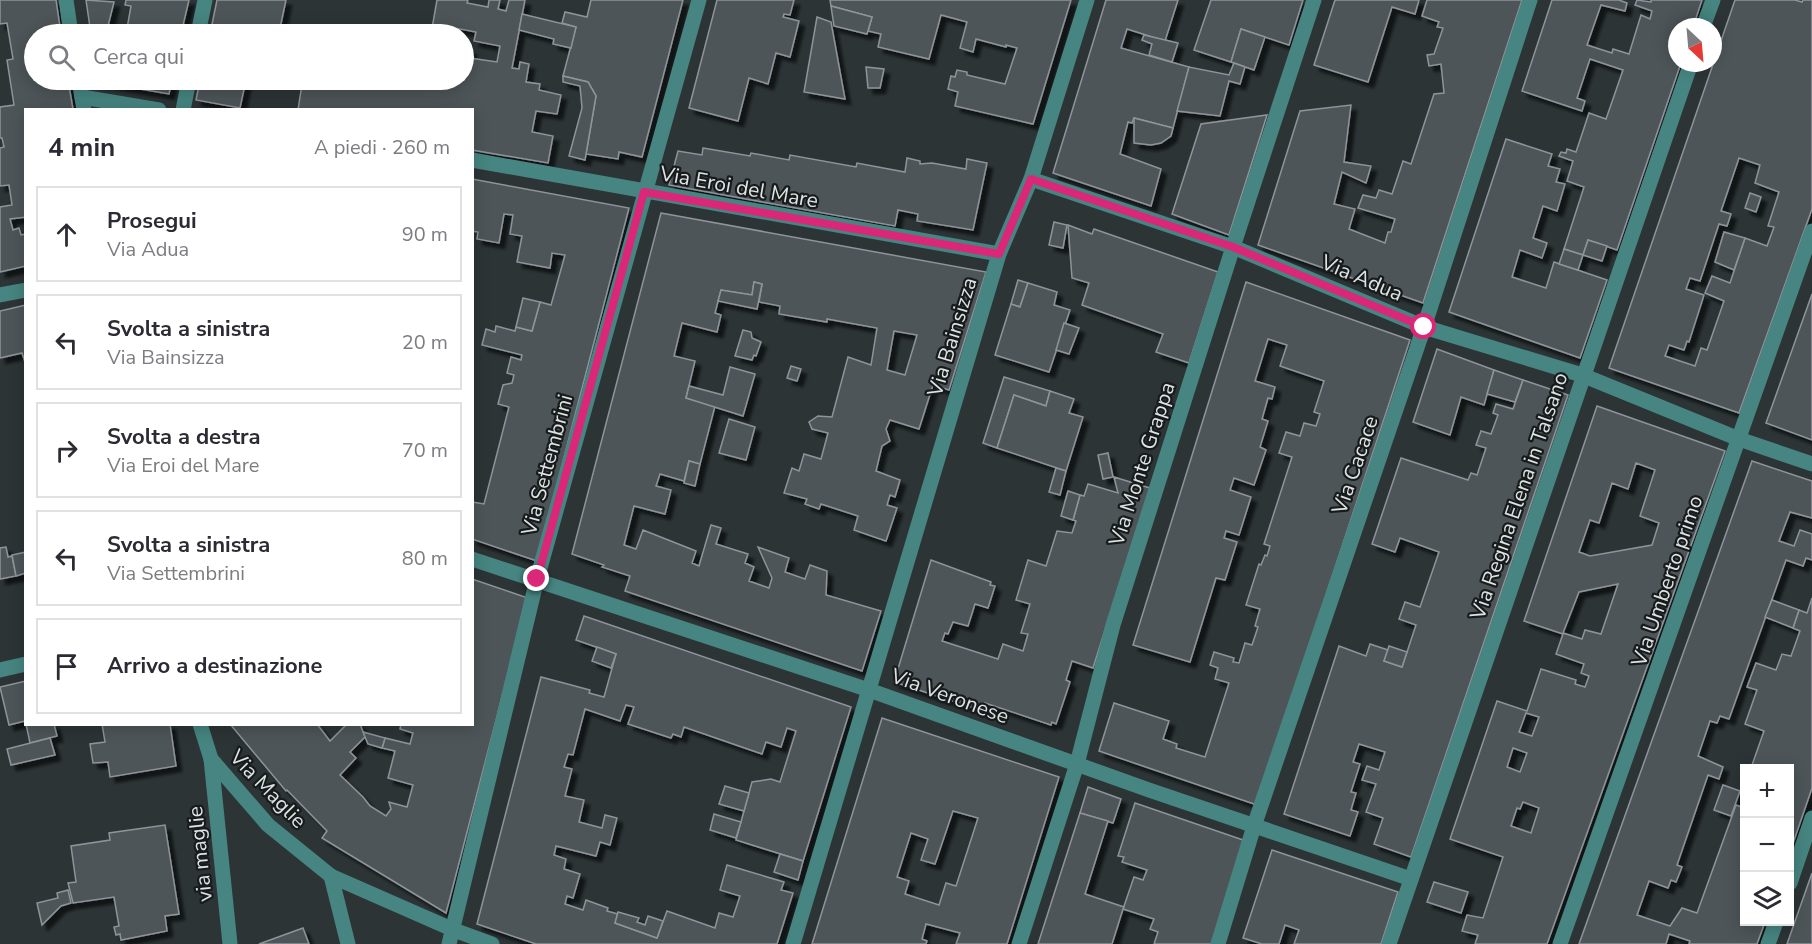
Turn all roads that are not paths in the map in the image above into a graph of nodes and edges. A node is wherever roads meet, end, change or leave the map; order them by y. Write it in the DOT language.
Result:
graph roads {
  1 [pos="66,0"];
  2 [pos="205,0"];
  3 [pos="699,0"];
  4 [pos="1087,0"];
  5 [pos="1314,0"];
  6 [pos="1530,0"];
  7 [pos="1713,0"];
  8 [pos="1706,18"];
  9 [pos="70,24"];
  10 [pos="200,24"];
  11 [pos="1688,72"];
  12 [pos="187,90"];
  13 [pos="83,103"];
  14 [pos="137,108"];
  15 [pos="183,108"];
  16 [pos="474,160"];
  17 [pos="1031,179"];
  18 [pos="644,192"];
  19 [pos="1812,231"];
  20 [pos="1233,247"];
  21 [pos="999,254"];
  22 [pos="24,290"];
  23 [pos="0,295"];
  24 [pos="1424,327"];
  25 [pos="1582,375"];
  26 [pos="1739,439"];
  27 [pos="1812,464"];
  28 [pos="474,559"];
  29 [pos="537,579"];
  30 [pos="24,664"];
  31 [pos="0,670"];
  32 [pos="869,690"];
  33 [pos="201,726"];
  34 [pos="211,759"];
  35 [pos="1077,764"];
  36 [pos="1812,818"];
  37 [pos="1254,826"];
  38 [pos="1794,872"];
  39 [pos="331,876"];
  40 [pos="1411,879"];
  41 [pos="1774,926"];
  42 [pos="452,937"];
  43 [pos="230,944"];
  44 [pos="348,944"];
  45 [pos="492,944"];
  46 [pos="793,944"];
  47 [pos="1019,944"];
  48 [pos="1218,944"];
  49 [pos="1389,944"];
  50 [pos="1560,944"];
  51 [pos="1768,944"];
  1 -- 9 [label="street"];
  2 -- 10 [label="street"];
  3 -- 18 [label="street, Via Settembrini"];
  4 -- 17 [label="street, Via Bainsizza"];
  5 -- 20 [label="street, Via Monte Grappa"];
  6 -- 24 [label="street, Via Cacace"];
  7 -- 8 [label="street"];
  11 -- 25 [label="street, Via Regina Elena in Talsano"];
  12 -- 15 [label="street"];
  13 -- 14 [label="street"];
  16 -- 18 [label="street, Via Eroi del Mare"];
  17 -- 20 [label="street, Via Adua"];
  17 -- 21 [label="street, Via Bainsizza"];
  18 -- 21 [label="street, Via Eroi del Mare"];
  18 -- 29 [label="street, Via Settembrini"];
  19 -- 26 [label="street, Via Umberto primo"];
  20 -- 24 [label="street, Via Adua"];
  20 -- 35 [label="street, Via Monte Grappa"];
  21 -- 32 [label="street, Via Bainsizza"];
  22 -- 23 [label="street"];
  24 -- 25 [label="street, Via Adua"];
  24 -- 37 [label="street, Via Cacace"];
  25 -- 26 [label="street, Via Adua"];
  25 -- 40 [label="street, Via Regina Elena in Talsano"];
  26 -- 27 [label="street, Via Adua"];
  26 -- 50 [label="street, Via Umberto primo"];
  28 -- 29 [label="street, Via Veronese"];
  29 -- 32 [label="street, Via Veronese"];
  29 -- 42 [label="street, Via Settembrini"];
  30 -- 31 [label="street"];
  32 -- 35 [label="street, Via Veronese"];
  32 -- 46 [label="street, Via Bainsizza"];
  33 -- 34 [label="street, Via Maglie"];
  34 -- 39 [label="street, Via Maglie"];
  34 -- 43 [label="street, via maglie"];
  35 -- 37 [label="street, Via Veronese"];
  35 -- 47 [label="street, Via Monte Grappa"];
  36 -- 38 [label="street"];
  37 -- 40 [label="street, Via Veronese"];
  37 -- 48 [label="street, Via Cacace"];
  39 -- 42 [label="street, Via Maglie"];
  39 -- 44 [label="street"];
  40 -- 49 [label="street, Via Regina Elena in Talsano"];
  41 -- 51 [label="street"];
  42 -- 45 [label="street, Via Maglie"];
}
